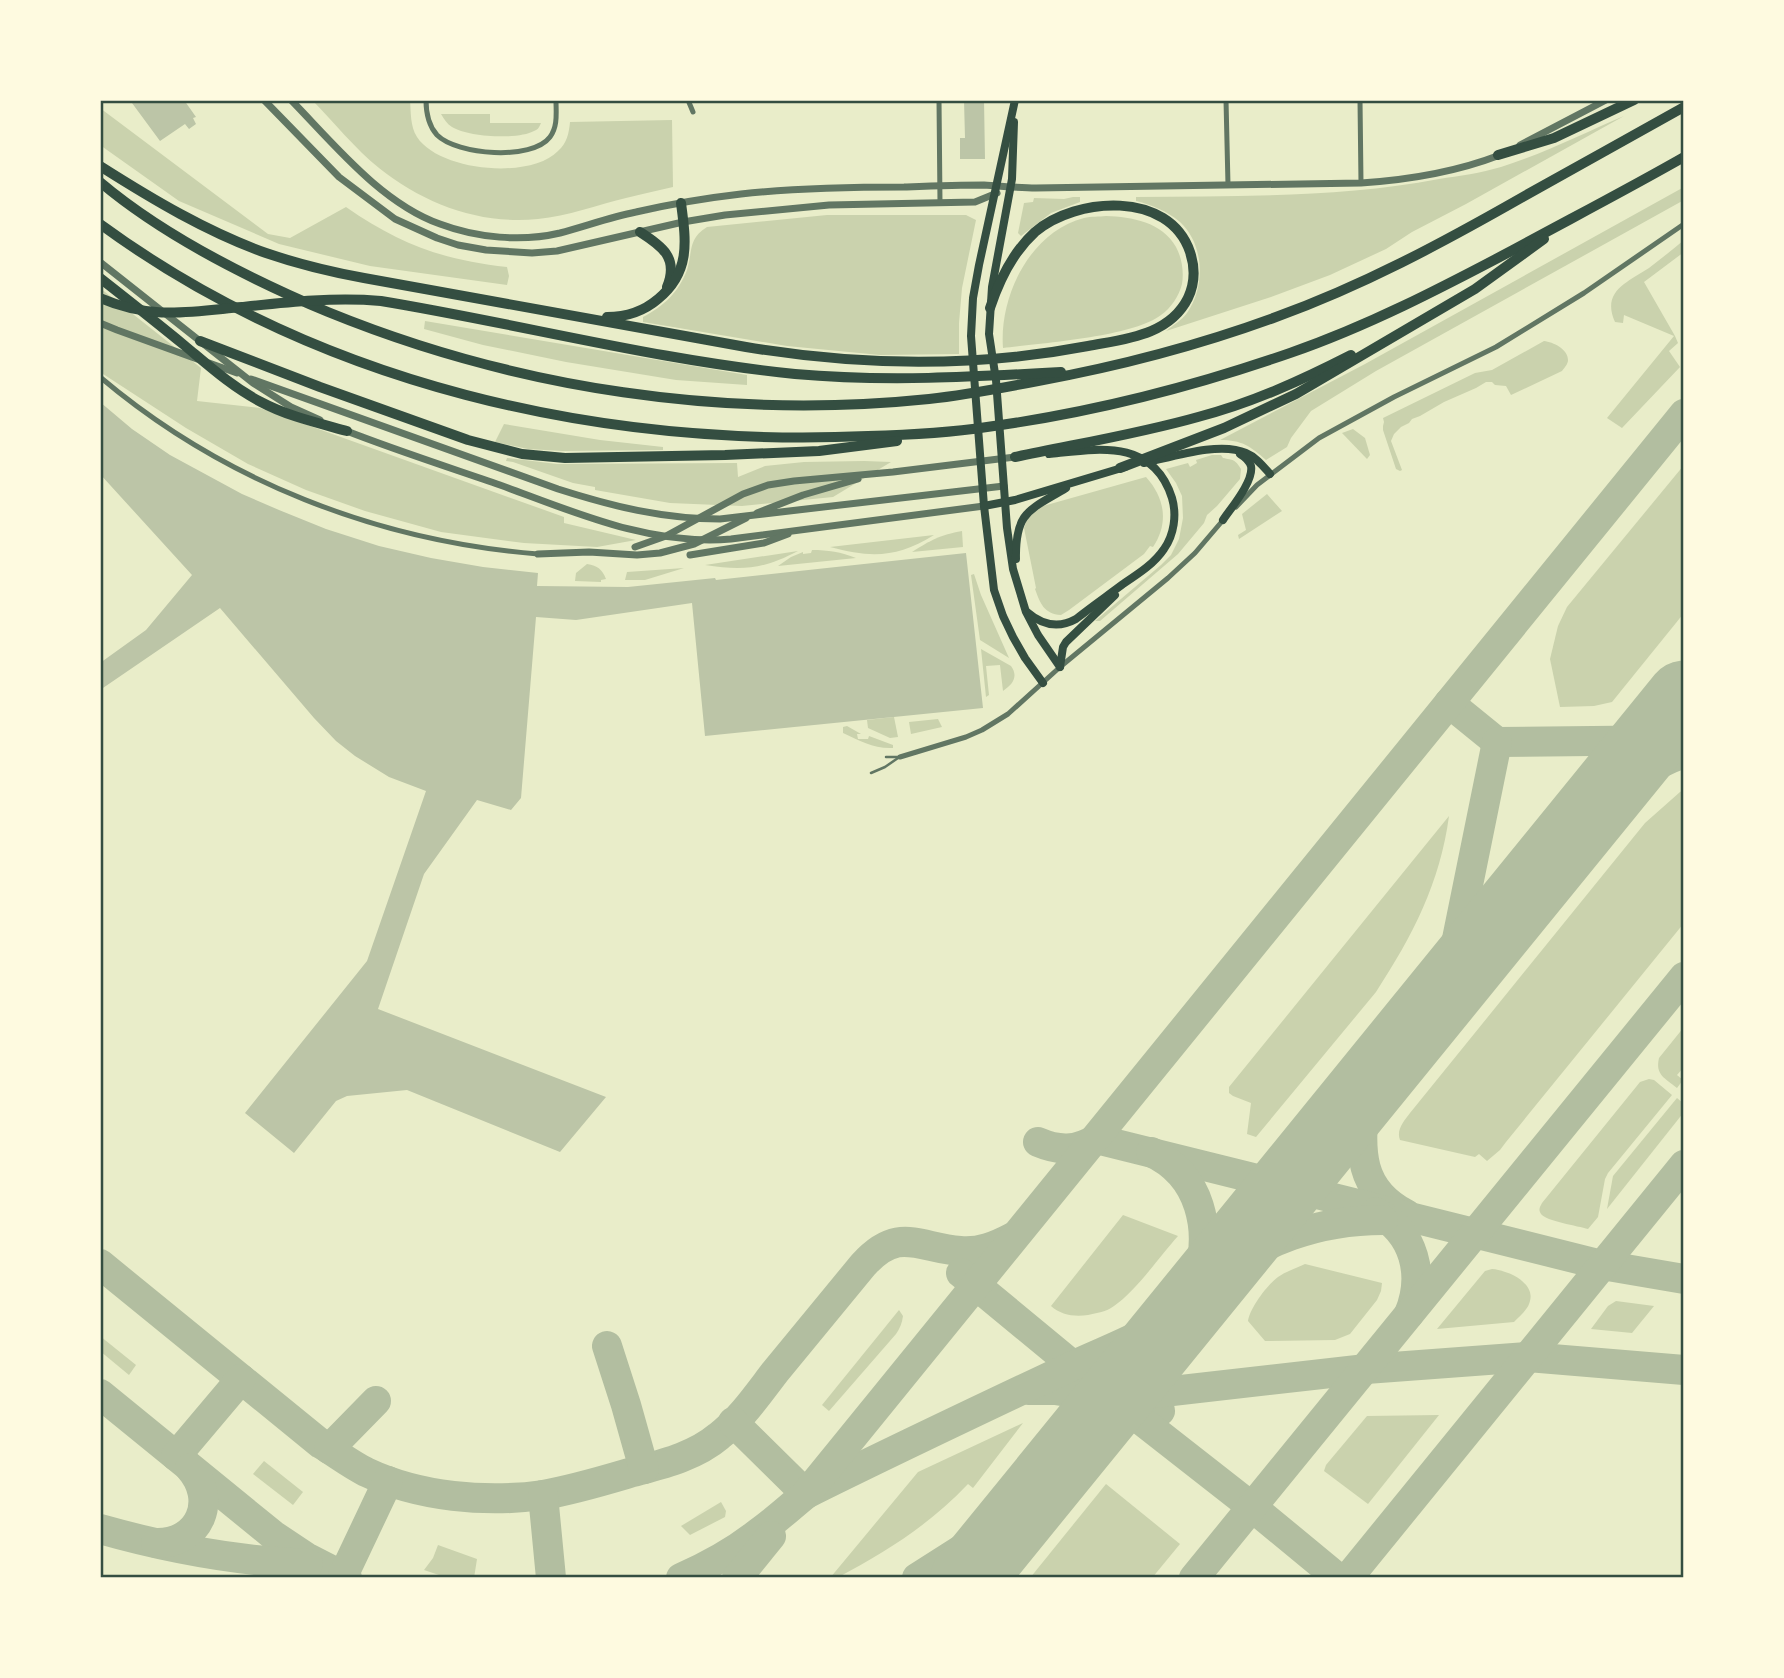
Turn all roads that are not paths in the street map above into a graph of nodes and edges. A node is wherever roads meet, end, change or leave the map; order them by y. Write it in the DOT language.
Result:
graph roads {
  1 [pos="264,100"];
  2 [pos="291,100"];
  3 [pos="426,100"];
  4 [pos="556,100"];
  5 [pos="688,100"];
  6 [pos="939,100"];
  7 [pos="1226,100"];
  8 [pos="1360,100"];
  9 [pos="1606,100"];
  10 [pos="1634,100"];
  11 [pos="1014,102"];
  12 [pos="1684,107"];
  13 [pos="693,112"];
  14 [pos="1498,155"];
  15 [pos="1684,157"];
  16 [pos="100,166"];
  17 [pos="100,182"];
  18 [pos="1361,183"];
  19 [pos="1228,185"];
  20 [pos="940,186"];
  21 [pos="1011,188"];
  22 [pos="995,190"];
  23 [pos="681,203"];
  24 [pos="940,203"];
  25 [pos="1576,217"];
  26 [pos="683,222"];
  27 [pos="100,224"];
  28 [pos="1684,224"];
  29 [pos="640,232"];
  30 [pos="100,262"];
  31 [pos="100,278"];
  32 [pos="661,297"];
  33 [pos="100,298"];
  34 [pos="522,305"];
  35 [pos="990,308"];
  36 [pos="100,323"];
  37 [pos="1413,324"];
  38 [pos="200,341"];
  39 [pos="1104,369"];
  40 [pos="100,377"];
  41 [pos="1032,420"];
  42 [pos="346,431"];
  43 [pos="1228,448"];
  44 [pos="1015,457"];
  45 [pos="1120,468"];
  46 [pos="893,472"];
  47 [pos="1270,474"];
  48 [pos="1077,482"];
  49 [pos="1004,486"];
  50 [pos="984,488"];
  51 [pos="1005,502"];
  52 [pos="985,506"];
  53 [pos="1223,520"];
  54 [pos="798,529"];
  55 [pos="635,547"];
  56 [pos="538,554"];
  57 [pos="690,555"];
  58 [pos="1129,580"];
  59 [pos="1017,583"];
  60 [pos="1026,611"];
  61 [pos="1060,667"];
  62 [pos="1044,683"];
  63 [pos="886,757"];
  64 [pos="900,757"];
  65 [pos="871,773"];
  1 -- 29 [label="street"];
  2 -- 23 [label="street"];
  3 -- 4 [label="street"];
  5 -- 13 [label="street"];
  6 -- 20 [label="street"];
  7 -- 19 [label="street"];
  8 -- 18 [label="street"];
  9 -- 14 [label="street"];
  10 -- 14 [label="highway"];
  11 -- 21 [label="main road"];
  11 -- 22 [label="main road"];
  12 -- 39 [label="highway"];
  14 -- 18 [label="street"];
  15 -- 25 [label="highway"];
  16 -- 34 [label="highway"];
  17 -- 39 [label="highway"];
  18 -- 19 [label="street"];
  19 -- 21 [label="street"];
  20 -- 22 [label="street"];
  20 -- 23 [label="street"];
  20 -- 24 [label="street"];
  21 -- 22 [label="street"];
  21 -- 35 [label="main road"];
  22 -- 24 [label="street"];
  22 -- 50 [label="main road"];
  23 -- 26 [label="highway"];
  24 -- 26 [label="street"];
  25 -- 37 [label="highway"];
  25 -- 41 [label="highway"];
  26 -- 29 [label="street"];
  26 -- 32 [label="highway"];
  27 -- 41 [label="highway"];
  28 -- 47 [label="street"];
  29 -- 32 [label="highway"];
  30 -- 38 [label="street"];
  31 -- 42 [label="highway"];
  32 -- 34 [label="highway"];
  33 -- 39 [label="highway"];
  34 -- 35 [label="highway"];
  35 -- 49 [label="main road"];
  36 -- 50 [label="street"];
  37 -- 44 [label="highway"];
  37 -- 45 [label="highway"];
  38 -- 41 [label="highway"];
  38 -- 42 [label="street"];
  40 -- 56 [label="street"];
  42 -- 54 [label="street"];
  43 -- 45 [label="main road"];
  43 -- 47 [label="main road"];
  43 -- 53 [label="main road"];
  44 -- 46 [label="street"];
  44 -- 58 [label="main road"];
  45 -- 48 [label="main road"];
  46 -- 55 [label="street"];
  46 -- 56 [label="street"];
  47 -- 53 [label="street"];
  48 -- 51 [label="main road"];
  48 -- 59 [label="main road"];
  49 -- 50 [label="street"];
  49 -- 51 [label="main road"];
  50 -- 52 [label="main road"];
  51 -- 52 [label="main road"];
  51 -- 59 [label="main road"];
  52 -- 54 [label="street"];
  52 -- 62 [label="main road"];
  53 -- 61 [label="street"];
  54 -- 57 [label="street"];
  58 -- 60 [label="main road"];
  58 -- 61 [label="main road"];
  59 -- 60 [label="main road"];
  60 -- 61 [label="main road"];
  61 -- 62 [label="street"];
  62 -- 64 [label="street"];
  63 -- 64 [label="lane"];
  64 -- 65 [label="lane"];
}
